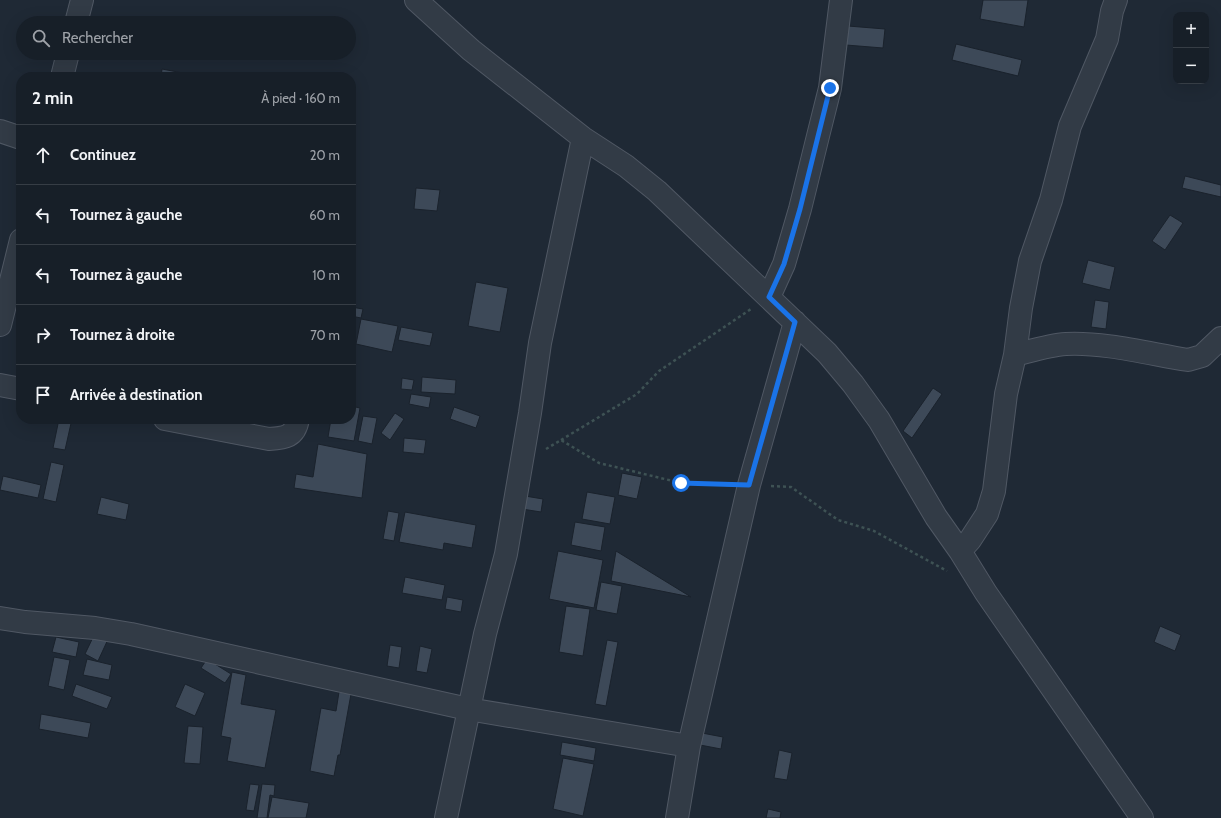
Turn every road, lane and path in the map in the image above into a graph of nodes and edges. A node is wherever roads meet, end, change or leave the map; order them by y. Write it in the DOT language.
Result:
graph roads {
  1 [pos="82,0"];
  2 [pos="416,0"];
  3 [pos="841,0"];
  4 [pos="1116,0"];
  5 [pos="78,16"];
  6 [pos="66,60"];
  7 [pos="63,72"];
  8 [pos="0,131"];
  9 [pos="16,136"];
  10 [pos="583,138"];
  11 [pos="16,260"];
  12 [pos="769,297"];
  13 [pos="795,322"];
  14 [pos="0,325"];
  15 [pos="1221,338"];
  16 [pos="1014,355"];
  17 [pos="0,385"];
  18 [pos="16,388"];
  19 [pos="191,424"];
  20 [pos="297,424"];
  21 [pos="561,440"];
  22 [pos="521,464"];
  23 [pos="749,485"];
  24 [pos="960,551"];
  25 [pos="951,574"];
  26 [pos="0,618"];
  27 [pos="468,709"];
  28 [pos="689,746"];
  29 [pos="446,818"];
  30 [pos="677,818"];
  31 [pos="1142,818"];
  1 -- 5 [label="street"];
  2 -- 10 [label="street"];
  3 -- 12 [label="street"];
  4 -- 16 [label="street"];
  6 -- 7 [label="street"];
  8 -- 9 [label="street"];
  10 -- 12 [label="street"];
  10 -- 22 [label="street"];
  11 -- 14 [label="street"];
  12 -- 13 [label="street"];
  12 -- 21 [label="path"];
  13 -- 23 [label="street"];
  13 -- 24 [label="street"];
  15 -- 16 [label="street"];
  16 -- 24 [label="street"];
  17 -- 18 [label="street"];
  19 -- 20 [label="street"];
  21 -- 22 [label="path"];
  21 -- 23 [label="path"];
  22 -- 27 [label="street"];
  23 -- 25 [label="path"];
  23 -- 28 [label="street"];
  24 -- 31 [label="street"];
  26 -- 27 [label="street"];
  27 -- 28 [label="street"];
  27 -- 29 [label="street"];
  28 -- 30 [label="street"];
}
